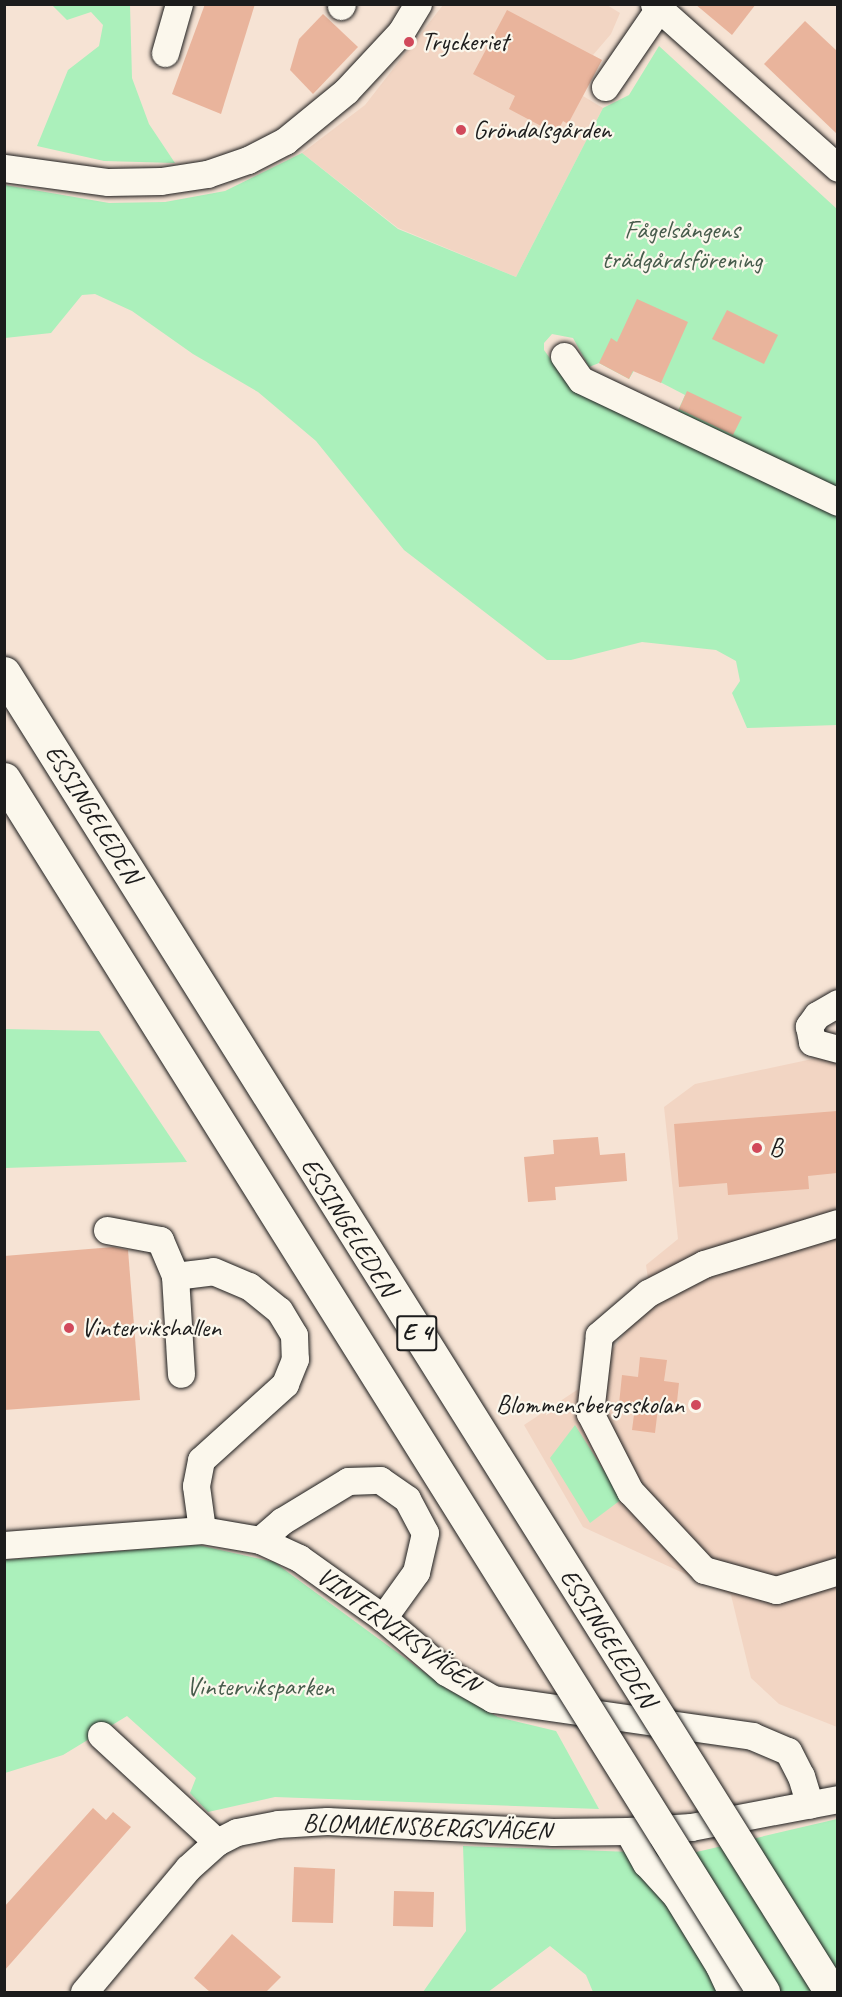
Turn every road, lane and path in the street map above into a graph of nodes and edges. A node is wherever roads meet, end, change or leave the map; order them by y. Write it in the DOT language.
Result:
graph roads {
  1 [pos="178,4"];
  2 [pos="418,4"];
  3 [pos="657,6"];
  4 [pos="165,53"];
  5 [pos="605,87"];
  6 [pos="4,168"];
  7 [pos="837,168"];
  8 [pos="564,356"];
  9 [pos="837,502"];
  10 [pos="4,673"];
  11 [pos="4,779"];
  12 [pos="837,1003"];
  13 [pos="837,1049"];
  14 [pos="837,1223"];
  15 [pos="107,1230"];
  16 [pos="175,1276"];
  17 [pos="181,1374"];
  18 [pos="202,1530"];
  19 [pos="260,1540"];
  20 [pos="4,1545"];
  21 [pos="837,1571"];
  22 [pos="383,1618"];
  23 [pos="100,1735"];
  24 [pos="837,1799"];
  25 [pos="810,1805"];
  26 [pos="628,1831"];
  27 [pos="217,1842"];
  28 [pos="84,1992"];
  29 [pos="731,1992"];
  30 [pos="763,1992"];
  31 [pos="831,1992"];
  1 -- 4 [label="street"];
  2 -- 6 [label="street"];
  3 -- 5 [label="street"];
  3 -- 7 [label="street"];
  8 -- 9 [label="street"];
  10 -- 31 [label="highway, ESSINGELEDEN / E 4, bridge"];
  11 -- 30 [label="highway, E 4, bridge"];
  12 -- 13 [label="street"];
  14 -- 21 [label="street"];
  15 -- 16 [label="street"];
  16 -- 17 [label="street"];
  16 -- 18 [label="street"];
  18 -- 19 [label="street, VINTERVIKSVÄGEN"];
  18 -- 20 [label="street, VINTERVIKSVÄGEN"];
  19 -- 22 [label="street, VINTERVIKSVÄGEN"];
  19 -- 22 [label="street"];
  22 -- 25 [label="street, VINTERVIKSVÄGEN"];
  23 -- 27 [label="street"];
  24 -- 25 [label="street, BLOMMENSBERGSVÄGEN"];
  25 -- 26 [label="street, BLOMMENSBERGSVÄGEN"];
  26 -- 27 [label="street, BLOMMENSBERGSVÄGEN"];
  26 -- 29 [label="street"];
  27 -- 28 [label="street, BLOMMENSBERGSVÄGEN"];
}
